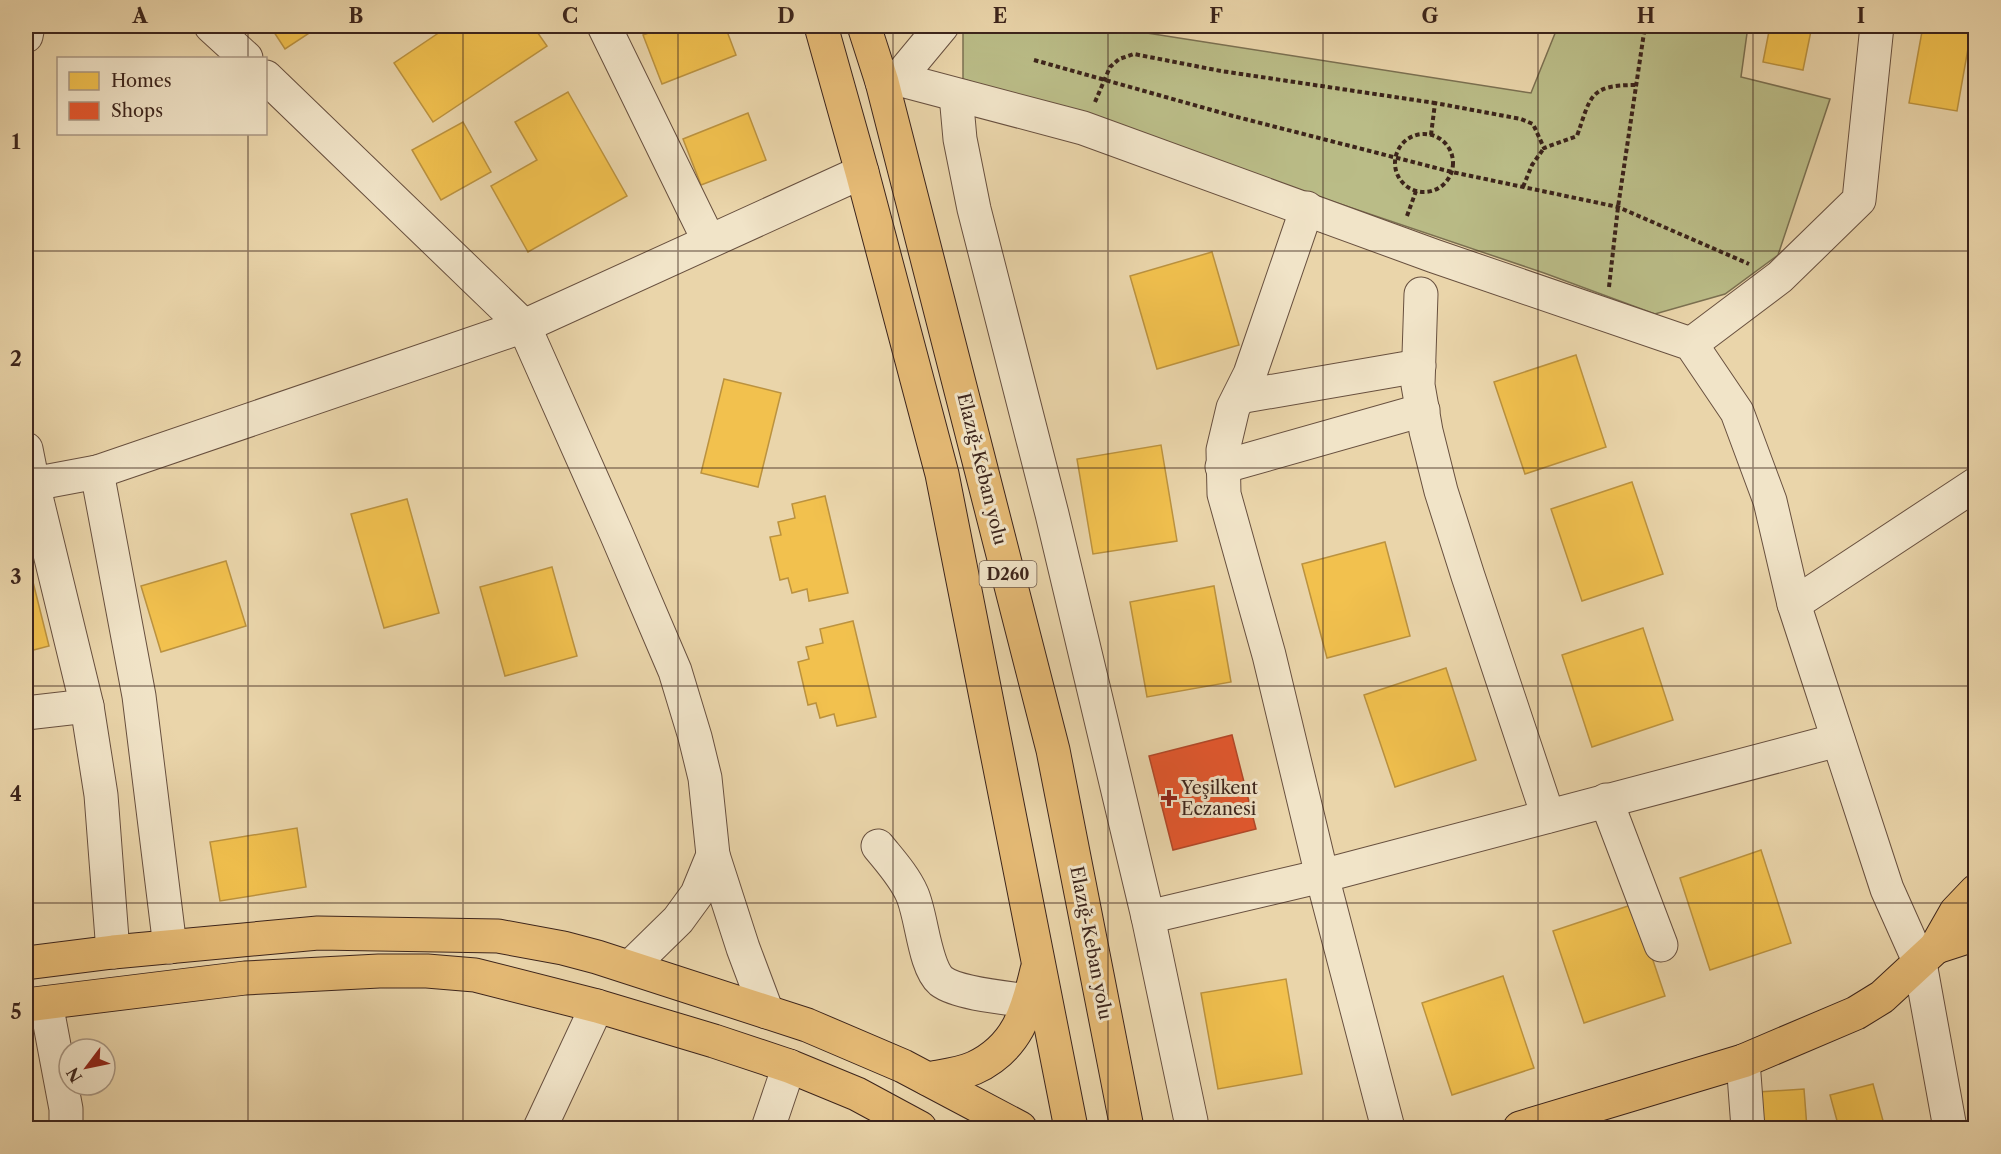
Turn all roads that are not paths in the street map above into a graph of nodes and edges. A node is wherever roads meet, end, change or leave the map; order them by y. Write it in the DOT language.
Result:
graph roads {
  1 [pos="28,26"];
  2 [pos="211,26"];
  3 [pos="604,26"];
  4 [pos="820,26"];
  5 [pos="864,26"];
  6 [pos="942,26"];
  7 [pos="1877,26"];
  8 [pos="26,36"];
  9 [pos="245,57"];
  10 [pos="267,78"];
  11 [pos="890,80"];
  12 [pos="956,95"];
  13 [pos="862,172"];
  14 [pos="1307,208"];
  15 [pos="709,241"];
  16 [pos="1421,294"];
  17 [pos="524,326"];
  18 [pos="1690,344"];
  19 [pos="1419,366"];
  20 [pos="1239,397"];
  21 [pos="1423,410"];
  22 [pos="26,449"];
  23 [pos="1222,467"];
  24 [pos="97,471"];
  25 [pos="29,484"];
  26 [pos="1976,484"];
  27 [pos="1794,604"];
  28 [pos="87,706"];
  29 [pos="26,713"];
  30 [pos="1838,740"];
  31 [pos="1606,800"];
  32 [pos="1548,816"];
  33 [pos="878,846"];
  34 [pos="713,855"];
  35 [pos="1322,876"];
  36 [pos="1976,891"];
  37 [pos="1148,916"];
  38 [pos="1976,934"];
  39 [pos="1661,945"];
  40 [pos="170,947"];
  41 [pos="113,952"];
  42 [pos="1928,955"];
  43 [pos="1039,962"];
  44 [pos="26,963"];
  45 [pos="630,967"];
  46 [pos="1030,1001"];
  47 [pos="36,1004"];
  48 [pos="597,1006"];
  49 [pos="767,1012"];
  50 [pos="1743,1061"];
  51 [pos="789,1066"];
  52 [pos="928,1080"];
  53 [pos="1582,1119"];
  54 [pos="1191,1121"];
  55 [pos="66,1128"];
  56 [pos="540,1128"];
  57 [pos="768,1128"];
  58 [pos="920,1128"];
  59 [pos="1020,1128"];
  60 [pos="1071,1128"];
  61 [pos="1127,1128"];
  62 [pos="1388,1128"];
  63 [pos="1520,1128"];
  64 [pos="1748,1128"];
  65 [pos="1950,1128"];
  1 -- 8 [label="street"];
  2 -- 9 [label="street"];
  3 -- 15 [label="street"];
  4 -- 13 [label="main road, D260"];
  5 -- 11 [label="main road, Elazığ-Keban yolu / D260"];
  6 -- 11 [label="street"];
  7 -- 18 [label="street"];
  10 -- 17 [label="street"];
  11 -- 12 [label="street"];
  11 -- 61 [label="main road, Elazığ-Keban yolu / D260"];
  12 -- 14 [label="street"];
  12 -- 37 [label="street"];
  13 -- 15 [label="street"];
  13 -- 43 [label="main road, D260"];
  14 -- 18 [label="street"];
  14 -- 20 [label="street"];
  15 -- 17 [label="street"];
  16 -- 19 [label="street"];
  17 -- 24 [label="street"];
  17 -- 34 [label="street"];
  18 -- 27 [label="street"];
  19 -- 20 [label="street"];
  19 -- 21 [label="street"];
  20 -- 23 [label="street"];
  21 -- 23 [label="street"];
  21 -- 32 [label="street"];
  22 -- 25 [label="street"];
  23 -- 35 [label="street"];
  24 -- 25 [label="street"];
  24 -- 40 [label="street"];
  25 -- 28 [label="street"];
  26 -- 27 [label="street"];
  27 -- 30 [label="street"];
  28 -- 29 [label="street"];
  28 -- 41 [label="street"];
  30 -- 31 [label="street"];
  30 -- 42 [label="street"];
  31 -- 32 [label="street"];
  31 -- 39 [label="street"];
  32 -- 35 [label="street"];
  33 -- 46 [label="street"];
  34 -- 45 [label="street"];
  34 -- 49 [label="street"];
  35 -- 37 [label="street"];
  35 -- 62 [label="street"];
  36 -- 42 [label="main road"];
  37 -- 54 [label="street"];
  38 -- 42 [label="main road"];
  40 -- 41 [label="main road"];
  40 -- 45 [label="main road"];
  41 -- 44 [label="main road"];
  42 -- 50 [label="main road"];
  42 -- 65 [label="street"];
  43 -- 46 [label="main road"];
  43 -- 60 [label="main road, D260"];
  45 -- 49 [label="main road"];
  46 -- 52 [label="main road"];
  47 -- 48 [label="main road"];
  47 -- 55 [label="street"];
  48 -- 51 [label="main road"];
  48 -- 56 [label="street"];
  49 -- 52 [label="main road"];
  50 -- 53 [label="main road"];
  50 -- 64 [label="street"];
  51 -- 57 [label="street"];
  51 -- 58 [label="main road"];
  52 -- 59 [label="main road"];
  53 -- 63 [label="main road"];
}
